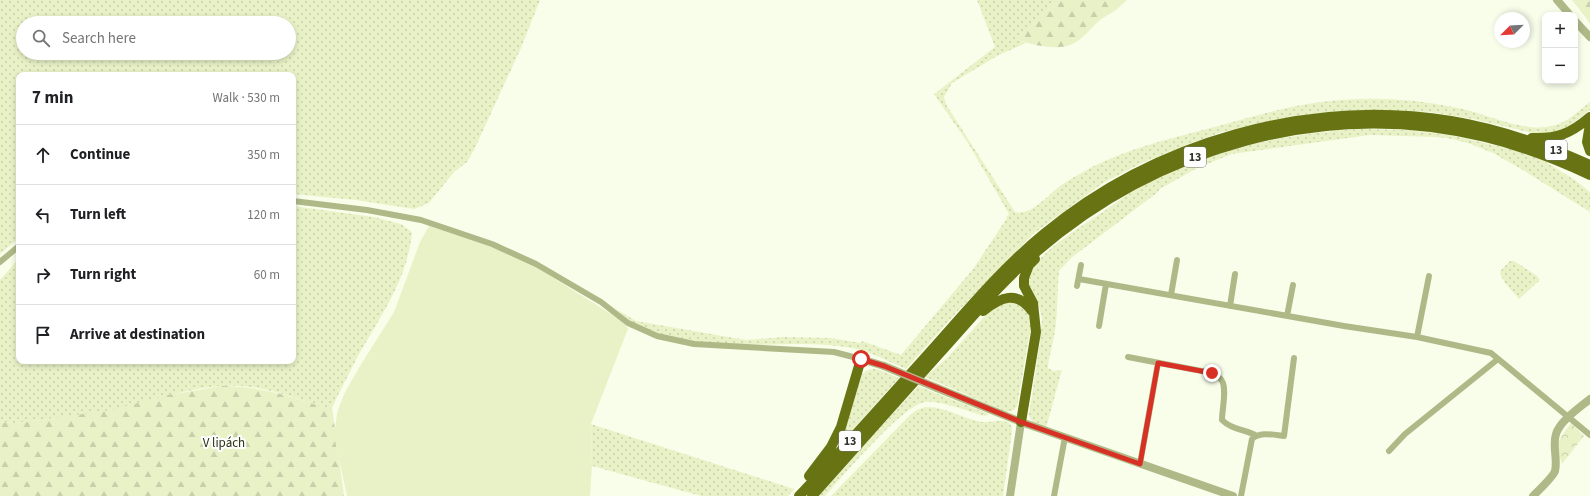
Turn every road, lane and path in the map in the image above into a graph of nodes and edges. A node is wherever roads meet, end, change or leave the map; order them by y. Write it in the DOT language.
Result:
graph roads {
  1 [pos="1557,0"];
  2 [pos="1567,12"];
  3 [pos="1578,24"];
  4 [pos="1590,37"];
  5 [pos="1590,118"];
  6 [pos="1590,124"];
  7 [pos="1521,138"];
  8 [pos="1590,151"];
  9 [pos="1590,165"];
  10 [pos="1590,174"];
  11 [pos="1130,186"];
  12 [pos="296,202"];
  13 [pos="16,249"];
  14 [pos="1177,260"];
  15 [pos="0,262"];
  16 [pos="1081,265"];
  17 [pos="1235,274"];
  18 [pos="1429,276"];
  19 [pos="1079,279"];
  20 [pos="1106,284"];
  21 [pos="1293,285"];
  22 [pos="1077,286"];
  23 [pos="1171,295"];
  24 [pos="1230,306"];
  25 [pos="1035,315"];
  26 [pos="1287,316"];
  27 [pos="1099,326"];
  28 [pos="1417,337"];
  29 [pos="1128,357"];
  30 [pos="1294,358"];
  31 [pos="861,359"];
  32 [pos="1498,359"];
  33 [pos="1158,363"];
  34 [pos="924,370"];
  35 [pos="1590,399"];
  36 [pos="1568,417"];
  37 [pos="1021,422"];
  38 [pos="1255,435"];
  39 [pos="1590,435"];
  40 [pos="1065,437"];
  41 [pos="1389,451"];
  42 [pos="1140,464"];
  43 [pos="795,496"];
  44 [pos="799,496"];
  45 [pos="812,496"];
  46 [pos="1010,496"];
  47 [pos="1054,496"];
  48 [pos="1233,496"];
  49 [pos="1241,496"];
  50 [pos="1532,496"];
  1 -- 2 [label="street"];
  3 -- 4 [label="street"];
  5 -- 7 [label="highway"];
  6 -- 8 [label="highway"];
  7 -- 9 [label="highway, 13"];
  7 -- 44 [label="highway, 13"];
  10 -- 11 [label="highway, 13"];
  11 -- 25 [label="highway"];
  11 -- 34 [label="highway, 13"];
  12 -- 31 [label="street"];
  13 -- 15 [label="street"];
  14 -- 23 [label="street"];
  16 -- 19 [label="street"];
  17 -- 24 [label="street"];
  18 -- 28 [label="street"];
  19 -- 20 [label="street"];
  19 -- 22 [label="street"];
  20 -- 23 [label="street"];
  20 -- 27 [label="street"];
  21 -- 26 [label="street"];
  23 -- 24 [label="street"];
  24 -- 26 [label="street"];
  25 -- 34 [label="highway"];
  25 -- 37 [label="highway"];
  26 -- 28 [label="street"];
  28 -- 32 [label="street"];
  29 -- 33 [label="street"];
  30 -- 38 [label="street"];
  31 -- 37 [label="street, bridge"];
  31 -- 43 [label="highway"];
  32 -- 36 [label="street"];
  32 -- 41 [label="street"];
  33 -- 38 [label="street"];
  33 -- 42 [label="street"];
  34 -- 45 [label="highway, 13"];
  35 -- 36 [label="street"];
  36 -- 39 [label="street"];
  36 -- 50 [label="street"];
  37 -- 40 [label="street"];
  37 -- 46 [label="street"];
  38 -- 49 [label="street"];
  40 -- 42 [label="street"];
  40 -- 47 [label="street"];
  42 -- 48 [label="street"];
}
